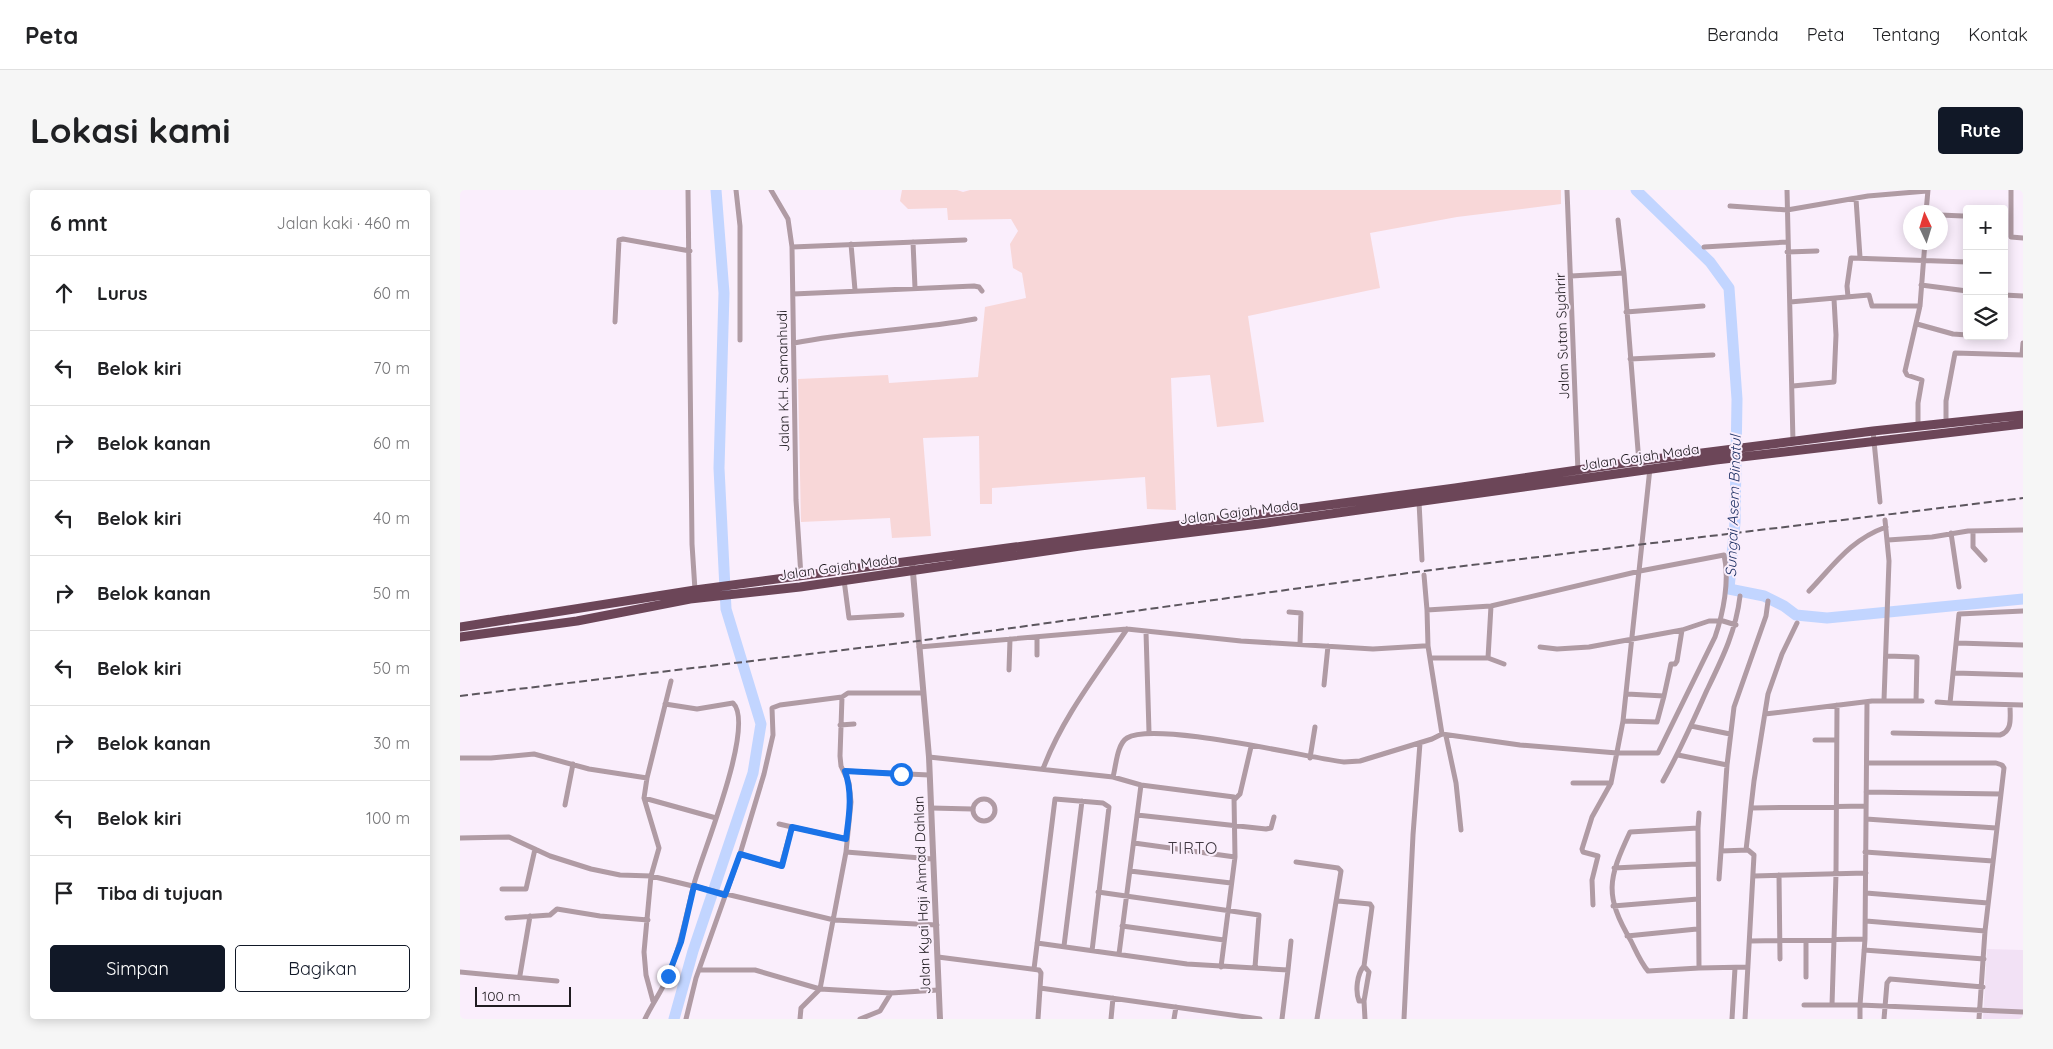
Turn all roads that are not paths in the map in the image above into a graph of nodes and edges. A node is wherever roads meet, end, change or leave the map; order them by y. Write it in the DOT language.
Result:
graph roads {
  1 [pos="688,190"];
  2 [pos="736,190"];
  3 [pos="771,190"];
  4 [pos="1567,190"];
  5 [pos="1787,190"];
  6 [pos="2011,190"];
  7 [pos="1928,191"];
  8 [pos="1868,193"];
  9 [pos="1856,199"];
  10 [pos="1927,205"];
  11 [pos="1730,206"];
  12 [pos="1788,210"];
  13 [pos="1948,215"];
  14 [pos="1963,216"];
  15 [pos="1618,220"];
  16 [pos="2023,238"];
  17 [pos="965,240"];
  18 [pos="913,242"];
  19 [pos="1788,242"];
  20 [pos="851,244"];
  21 [pos="792,247"];
  22 [pos="1704,247"];
  23 [pos="1925,250"];
  24 [pos="690,251"];
  25 [pos="1817,251"];
  26 [pos="1787,252"];
  27 [pos="1860,257"];
  28 [pos="1924,259"];
  29 [pos="1963,262"];
  30 [pos="1624,273"];
  31 [pos="1571,276"];
  32 [pos="1921,285"];
  33 [pos="915,288"];
  34 [pos="855,290"];
  35 [pos="1963,290"];
  36 [pos="982,291"];
  37 [pos="793,294"];
  38 [pos="2008,295"];
  39 [pos="2023,296"];
  40 [pos="1848,297"];
  41 [pos="1834,299"];
  42 [pos="1790,302"];
  43 [pos="1702,306"];
  44 [pos="1920,306"];
  45 [pos="1626,312"];
  46 [pos="975,319"];
  47 [pos="615,322"];
  48 [pos="1917,324"];
  49 [pos="1963,334"];
  50 [pos="740,340"];
  51 [pos="794,343"];
  52 [pos="2023,343"];
  53 [pos="1712,354"];
  54 [pos="2023,355"];
  55 [pos="1630,359"];
  56 [pos="1793,386"];
  57 [pos="2023,419"];
  58 [pos="1946,423"];
  59 [pos="1918,426"];
  60 [pos="1873,436"];
  61 [pos="1793,442"];
  62 [pos="1764,450"];
  63 [pos="1716,456"];
  64 [pos="1651,460"];
  65 [pos="1639,462"];
  66 [pos="1578,470"];
  67 [pos="1650,470"];
  68 [pos="1640,471"];
  69 [pos="1579,480"];
  70 [pos="1419,502"];
  71 [pos="1880,502"];
  72 [pos="1885,520"];
  73 [pos="1886,527"];
  74 [pos="2023,530"];
  75 [pos="1973,531"];
  76 [pos="1951,533"];
  77 [pos="1888,540"];
  78 [pos="981,555"];
  79 [pos="1422,560"];
  80 [pos="1985,560"];
  81 [pos="912,565"];
  82 [pos="1640,571"];
  83 [pos="1424,575"];
  84 [pos="801,576"];
  85 [pos="844,580"];
  86 [pos="1959,587"];
  87 [pos="738,589"];
  88 [pos="694,590"];
  89 [pos="1809,591"];
  90 [pos="709,593"];
  91 [pos="1740,596"];
  92 [pos="1768,601"];
  93 [pos="1491,606"];
  94 [pos="1427,610"];
  95 [pos="2023,611"];
  96 [pos="1289,612"];
  97 [pos="902,615"];
  98 [pos="1722,621"];
  99 [pos="1796,623"];
  100 [pos="1735,624"];
  101 [pos="460,627"];
  102 [pos="1127,629"];
  103 [pos="1682,630"];
  104 [pos="1146,632"];
  105 [pos="460,637"];
  106 [pos="1037,637"];
  107 [pos="1010,638"];
  108 [pos="1633,640"];
  109 [pos="1957,643"];
  110 [pos="1300,644"];
  111 [pos="2023,645"];
  112 [pos="1328,646"];
  113 [pos="1428,646"];
  114 [pos="919,647"];
  115 [pos="1540,647"];
  116 [pos="1037,655"];
  117 [pos="1886,656"];
  118 [pos="1430,658"];
  119 [pos="1488,658"];
  120 [pos="1504,664"];
  121 [pos="1010,670"];
  122 [pos="1955,673"];
  123 [pos="2023,674"];
  124 [pos="671,681"];
  125 [pos="1324,685"];
  126 [pos="923,693"];
  127 [pos="1627,694"];
  128 [pos="1664,696"];
  129 [pos="842,697"];
  130 [pos="1884,700"];
  131 [pos="1916,701"];
  132 [pos="1867,702"];
  133 [pos="1922,702"];
  134 [pos="1937,702"];
  135 [pos="1950,703"];
  136 [pos="665,704"];
  137 [pos="2010,705"];
  138 [pos="2023,705"];
  139 [pos="1837,706"];
  140 [pos="1765,714"];
  141 [pos="1623,720"];
  142 [pos="854,724"];
  143 [pos="840,725"];
  144 [pos="1691,726"];
  145 [pos="1316,728"];
  146 [pos="1149,732"];
  147 [pos="1893,733"];
  148 [pos="1730,734"];
  149 [pos="1444,735"];
  150 [pos="1815,740"];
  151 [pos="1836,740"];
  152 [pos="1420,743"];
  153 [pos="1251,747"];
  154 [pos="1617,753"];
  155 [pos="1678,755"];
  156 [pos="929,757"];
  157 [pos="460,758"];
  158 [pos="1310,758"];
  159 [pos="1867,763"];
  160 [pos="573,764"];
  161 [pos="1727,765"];
  162 [pos="1043,769"];
  163 [pos="845,771"];
  164 [pos="929,775"];
  165 [pos="1113,777"];
  166 [pos="647,778"];
  167 [pos="1663,781"];
  168 [pos="1573,783"];
  169 [pos="1611,784"];
  170 [pos="1140,785"];
  171 [pos="1866,792"];
  172 [pos="2001,794"];
  173 [pos="644,798"];
  174 [pos="1235,798"];
  175 [pos="1082,802"];
  176 [pos="565,805"];
  177 [pos="1866,806"];
  178 [pos="931,808"];
  179 [pos="1750,808"];
  180 [pos="1836,808"];
  181 [pos="972,809"];
  182 [pos="1699,813"];
  183 [pos="1137,815"];
  184 [pos="716,818"];
  185 [pos="1274,818"];
  186 [pos="1866,819"];
  187 [pos="778,824"];
  188 [pos="1234,826"];
  189 [pos="792,827"];
  190 [pos="1698,828"];
  191 [pos="1996,828"];
  192 [pos="1461,830"];
  193 [pos="460,838"];
  194 [pos="846,839"];
  195 [pos="1134,842"];
  196 [pos="535,849"];
  197 [pos="1746,850"];
  198 [pos="1721,851"];
  199 [pos="846,852"];
  200 [pos="1866,852"];
  201 [pos="740,854"];
  202 [pos="1235,857"];
  203 [pos="933,859"];
  204 [pos="1993,861"];
  205 [pos="1296,862"];
  206 [pos="1697,864"];
  207 [pos="1614,868"];
  208 [pos="1130,871"];
  209 [pos="1866,873"];
  210 [pos="1836,874"];
  211 [pos="1779,875"];
  212 [pos="651,876"];
  213 [pos="1754,876"];
  214 [pos="1719,879"];
  215 [pos="1232,883"];
  216 [pos="694,886"];
  217 [pos="502,889"];
  218 [pos="1098,892"];
  219 [pos="1866,893"];
  220 [pos="724,894"];
  221 [pos="1126,897"];
  222 [pos="1698,899"];
  223 [pos="1338,901"];
  224 [pos="1988,903"];
  225 [pos="1593,905"];
  226 [pos="1614,906"];
  227 [pos="1228,912"];
  228 [pos="530,916"];
  229 [pos="507,918"];
  230 [pos="648,920"];
  231 [pos="834,920"];
  232 [pos="1866,921"];
  233 [pos="937,924"];
  234 [pos="1122,926"];
  235 [pos="1697,929"];
  236 [pos="1985,931"];
  237 [pos="1627,936"];
  238 [pos="1865,939"];
  239 [pos="1224,940"];
  240 [pos="1835,940"];
  241 [pos="1291,941"];
  242 [pos="1750,941"];
  243 [pos="1806,941"];
  244 [pos="1780,942"];
  245 [pos="1037,943"];
  246 [pos="1064,946"];
  247 [pos="1864,950"];
  248 [pos="1092,951"];
  249 [pos="1119,954"];
  250 [pos="938,957"];
  251 [pos="1780,959"];
  252 [pos="1984,959"];
  253 [pos="1364,966"];
  254 [pos="1256,967"];
  255 [pos="1748,967"];
  256 [pos="1221,968"];
  257 [pos="1699,968"];
  258 [pos="1735,968"];
  259 [pos="1034,969"];
  260 [pos="699,970"];
  261 [pos="1288,970"];
  262 [pos="460,972"];
  263 [pos="520,976"];
  264 [pos="1806,977"];
  265 [pos="557,980"];
  266 [pos="1983,987"];
  267 [pos="1040,988"];
  268 [pos="820,989"];
  269 [pos="938,990"];
  270 [pos="891,993"];
  271 [pos="1113,998"];
  272 [pos="653,1001"];
  273 [pos="1364,1001"];
  274 [pos="1885,1004"];
  275 [pos="1804,1005"];
  276 [pos="1832,1005"];
  277 [pos="1860,1005"];
  278 [pos="1176,1007"];
  279 [pos="1979,1011"];
  280 [pos="2023,1012"];
  281 [pos="645,1019"];
  282 [pos="686,1019"];
  283 [pos="800,1019"];
  284 [pos="860,1019"];
  285 [pos="940,1019"];
  286 [pos="1038,1019"];
  287 [pos="1111,1019"];
  288 [pos="1174,1019"];
  289 [pos="1260,1019"];
  290 [pos="1282,1019"];
  291 [pos="1317,1019"];
  292 [pos="1365,1019"];
  293 [pos="1404,1019"];
  294 [pos="1732,1019"];
  295 [pos="1745,1019"];
  296 [pos="1860,1019"];
  297 [pos="1884,1019"];
  298 [pos="1979,1019"];
  1 -- 24 [label="street"];
  2 -- 50 [label="street"];
  3 -- 21 [label="street, Jalan K.H. Samanhudi"];
  4 -- 31 [label="street, Jalan Sutan Syahrir"];
  5 -- 12 [label="street"];
  6 -- 16 [label="street"];
  7 -- 8 [label="street"];
  7 -- 10 [label="street"];
  8 -- 9 [label="street"];
  9 -- 12 [label="street"];
  9 -- 27 [label="street"];
  11 -- 12 [label="street"];
  12 -- 19 [label="street"];
  13 -- 14 [label="street"];
  15 -- 30 [label="street"];
  17 -- 18 [label="street"];
  18 -- 20 [label="street"];
  18 -- 33 [label="street"];
  19 -- 22 [label="street"];
  19 -- 26 [label="street"];
  20 -- 21 [label="street"];
  20 -- 34 [label="street"];
  21 -- 37 [label="street, Jalan K.H. Samanhudi"];
  23 -- 28 [label="street"];
  24 -- 47 [label="street"];
  24 -- 88 [label="street"];
  25 -- 26 [label="street"];
  26 -- 42 [label="street"];
  27 -- 28 [label="street"];
  27 -- 40 [label="street"];
  28 -- 29 [label="street"];
  28 -- 32 [label="street"];
  30 -- 31 [label="street"];
  30 -- 45 [label="street"];
  31 -- 66 [label="street, Jalan Sutan Syahrir"];
  32 -- 35 [label="street"];
  32 -- 44 [label="street"];
  33 -- 34 [label="street"];
  33 -- 36 [label="street"];
  34 -- 37 [label="street"];
  37 -- 51 [label="street, Jalan K.H. Samanhudi"];
  38 -- 39 [label="street"];
  40 -- 41 [label="street"];
  40 -- 44 [label="street"];
  41 -- 42 [label="street"];
  41 -- 56 [label="street"];
  42 -- 56 [label="street"];
  43 -- 45 [label="street"];
  44 -- 48 [label="street"];
  45 -- 55 [label="street"];
  46 -- 51 [label="street"];
  48 -- 49 [label="street"];
  48 -- 59 [label="street"];
  51 -- 84 [label="street, Jalan K.H. Samanhudi"];
  52 -- 54 [label="street"];
  53 -- 55 [label="street"];
  54 -- 58 [label="street"];
  55 -- 65 [label="street"];
  56 -- 61 [label="street"];
  57 -- 58 [label="highway, Jalan Gajah Mada"];
  57 -- 60 [label="highway, Jalan Gajah Mada"];
  58 -- 59 [label="highway, Jalan Gajah Mada"];
  59 -- 60 [label="highway, Jalan Gajah Mada"];
  60 -- 61 [label="highway, Jalan Gajah Mada"];
  60 -- 62 [label="highway, Jalan Gajah Mada"];
  60 -- 71 [label="street"];
  61 -- 62 [label="highway, Jalan Gajah Mada"];
  62 -- 63 [label="highway, Jalan Gajah Mada"];
  63 -- 64 [label="highway, Jalan Gajah Mada"];
  63 -- 67 [label="highway, Jalan Gajah Mada"];
  64 -- 65 [label="highway, Jalan Gajah Mada"];
  64 -- 67 [label="street"];
  65 -- 66 [label="highway, Jalan Gajah Mada"];
  65 -- 68 [label="street"];
  66 -- 69 [label="street, Jalan Sutan Syahrir"];
  66 -- 78 [label="highway, Jalan Gajah Mada"];
  67 -- 68 [label="highway, Jalan Gajah Mada"];
  67 -- 82 [label="street"];
  68 -- 69 [label="highway, Jalan Gajah Mada"];
  69 -- 70 [label="highway, Jalan Gajah Mada"];
  70 -- 78 [label="highway, Jalan Gajah Mada"];
  70 -- 79 [label="street"];
  72 -- 73 [label="street"];
  73 -- 77 [label="street"];
  73 -- 89 [label="street"];
  74 -- 75 [label="street"];
  75 -- 76 [label="street"];
  75 -- 80 [label="street"];
  76 -- 77 [label="street"];
  76 -- 86 [label="street"];
  77 -- 117 [label="street"];
  78 -- 81 [label="highway, Jalan Gajah Mada"];
  81 -- 84 [label="highway, Jalan Gajah Mada"];
  81 -- 85 [label="highway, Jalan Gajah Mada"];
  81 -- 114 [label="street, Jalan Kyai Haji Ahmad Dahlan"];
  82 -- 93 [label="street"];
  82 -- 98 [label="street"];
  82 -- 108 [label="street"];
  83 -- 94 [label="street"];
  84 -- 87 [label="highway, Jalan Gajah Mada"];
  85 -- 87 [label="highway, Jalan Gajah Mada"];
  85 -- 97 [label="street"];
  87 -- 90 [label="highway, Jalan Gajah Mada"];
  88 -- 90 [label="highway, Jalan Gajah Mada"];
  88 -- 101 [label="highway, Jalan Gajah Mada"];
  90 -- 105 [label="highway, Jalan Gajah Mada"];
  91 -- 100 [label="street"];
  92 -- 148 [label="street"];
  93 -- 94 [label="street"];
  93 -- 119 [label="street"];
  94 -- 113 [label="street"];
  95 -- 109 [label="street"];
  96 -- 110 [label="street"];
  98 -- 100 [label="street"];
  98 -- 103 [label="street"];
  98 -- 154 [label="street"];
  99 -- 140 [label="street"];
  100 -- 144 [label="street"];
  102 -- 104 [label="street"];
  102 -- 106 [label="street"];
  102 -- 162 [label="street"];
  103 -- 108 [label="street"];
  103 -- 128 [label="street"];
  104 -- 110 [label="street"];
  104 -- 146 [label="street"];
  106 -- 107 [label="street"];
  106 -- 116 [label="street"];
  107 -- 114 [label="street"];
  107 -- 121 [label="street"];
  108 -- 115 [label="street"];
  108 -- 127 [label="street"];
  109 -- 111 [label="street"];
  109 -- 122 [label="street"];
  110 -- 112 [label="street"];
  112 -- 113 [label="street"];
  112 -- 125 [label="street"];
  113 -- 118 [label="street"];
  114 -- 126 [label="street, Jalan Kyai Haji Ahmad Dahlan"];
  117 -- 130 [label="street"];
  117 -- 131 [label="street"];
  118 -- 119 [label="street"];
  118 -- 149 [label="street"];
  119 -- 120 [label="street"];
  122 -- 123 [label="street"];
  122 -- 135 [label="street"];
  124 -- 136 [label="street"];
  126 -- 129 [label="street"];
  126 -- 156 [label="street, Jalan Kyai Haji Ahmad Dahlan"];
  127 -- 128 [label="street"];
  127 -- 141 [label="street"];
  128 -- 141 [label="street"];
  129 -- 143 [label="street"];
  129 -- 201 [label="street"];
  130 -- 131 [label="street"];
  130 -- 132 [label="street"];
  131 -- 133 [label="street"];
  132 -- 139 [label="street"];
  132 -- 159 [label="street"];
  134 -- 135 [label="street"];
  135 -- 137 [label="street"];
  136 -- 166 [label="street"];
  136 -- 184 [label="street"];
  137 -- 138 [label="street"];
  137 -- 147 [label="street"];
  139 -- 140 [label="street"];
  139 -- 151 [label="street"];
  140 -- 179 [label="street"];
  141 -- 154 [label="street"];
  142 -- 143 [label="street"];
  143 -- 163 [label="street"];
  144 -- 148 [label="street"];
  144 -- 155 [label="street"];
  145 -- 158 [label="street"];
  146 -- 153 [label="street"];
  146 -- 165 [label="street"];
  148 -- 161 [label="street"];
  149 -- 152 [label="street"];
  149 -- 154 [label="street"];
  149 -- 192 [label="street"];
  150 -- 151 [label="street"];
  151 -- 180 [label="street"];
  152 -- 158 [label="street"];
  152 -- 293 [label="street"];
  153 -- 158 [label="street"];
  153 -- 174 [label="street"];
  154 -- 169 [label="street"];
  155 -- 161 [label="street"];
  155 -- 167 [label="street"];
  156 -- 162 [label="street"];
  156 -- 164 [label="street, Jalan Kyai Haji Ahmad Dahlan"];
  157 -- 160 [label="street"];
  159 -- 171 [label="street"];
  159 -- 172 [label="street"];
  160 -- 166 [label="street"];
  160 -- 176 [label="street"];
  161 -- 198 [label="street"];
  162 -- 165 [label="street"];
  163 -- 164 [label="street"];
  163 -- 194 [label="street"];
  164 -- 178 [label="street, Jalan Kyai Haji Ahmad Dahlan"];
  165 -- 170 [label="street"];
  166 -- 173 [label="street"];
  168 -- 169 [label="street"];
  169 -- 225 [label="street"];
  170 -- 174 [label="street"];
  170 -- 183 [label="street"];
  171 -- 172 [label="street"];
  171 -- 177 [label="street"];
  172 -- 191 [label="street"];
  173 -- 184 [label="street"];
  173 -- 212 [label="street"];
  174 -- 188 [label="street"];
  175 -- 218 [label="street"];
  175 -- 245 [label="street"];
  175 -- 246 [label="street"];
  177 -- 180 [label="street"];
  177 -- 186 [label="street"];
  178 -- 181 [label="street"];
  178 -- 203 [label="street, Jalan Kyai Haji Ahmad Dahlan"];
  179 -- 180 [label="street"];
  179 -- 197 [label="street"];
  180 -- 210 [label="street"];
  181 -- 181 [label="street"];
  182 -- 190 [label="street"];
  183 -- 188 [label="street"];
  183 -- 195 [label="street"];
  184 -- 216 [label="street"];
  185 -- 188 [label="street"];
  186 -- 191 [label="street"];
  186 -- 200 [label="street"];
  187 -- 189 [label="street"];
  188 -- 202 [label="street"];
  189 -- 194 [label="street"];
  189 -- 201 [label="street"];
  190 -- 206 [label="street"];
  190 -- 207 [label="street"];
  191 -- 204 [label="street"];
  193 -- 196 [label="street"];
  194 -- 199 [label="street"];
  195 -- 202 [label="street"];
  195 -- 208 [label="street"];
  196 -- 212 [label="street"];
  196 -- 217 [label="street"];
  197 -- 198 [label="street"];
  197 -- 213 [label="street"];
  198 -- 214 [label="street"];
  199 -- 203 [label="street"];
  199 -- 231 [label="street"];
  200 -- 204 [label="street"];
  200 -- 209 [label="street"];
  201 -- 220 [label="street"];
  202 -- 215 [label="street"];
  203 -- 233 [label="street, Jalan Kyai Haji Ahmad Dahlan"];
  204 -- 224 [label="street"];
  205 -- 223 [label="street"];
  206 -- 207 [label="street"];
  206 -- 222 [label="street"];
  207 -- 226 [label="street"];
  208 -- 215 [label="street"];
  208 -- 221 [label="street"];
  209 -- 210 [label="street"];
  209 -- 219 [label="street"];
  210 -- 211 [label="street"];
  210 -- 240 [label="street"];
  211 -- 213 [label="street"];
  211 -- 244 [label="street"];
  212 -- 216 [label="street"];
  212 -- 230 [label="street"];
  213 -- 242 [label="street"];
  215 -- 227 [label="street"];
  216 -- 220 [label="street"];
  216 -- 272 [label="street"];
  218 -- 221 [label="street"];
  218 -- 248 [label="street"];
  219 -- 224 [label="street"];
  219 -- 232 [label="street"];
  220 -- 231 [label="street"];
  220 -- 260 [label="street"];
  221 -- 227 [label="street"];
  221 -- 234 [label="street"];
  222 -- 226 [label="street"];
  222 -- 235 [label="street"];
  223 -- 253 [label="street"];
  223 -- 291 [label="street"];
  224 -- 236 [label="street"];
  226 -- 237 [label="street"];
  227 -- 239 [label="street"];
  227 -- 254 [label="street"];
  228 -- 229 [label="street"];
  228 -- 230 [label="street"];
  228 -- 263 [label="street"];
  230 -- 272 [label="street"];
  231 -- 233 [label="street"];
  231 -- 268 [label="street"];
  232 -- 236 [label="street"];
  232 -- 238 [label="street"];
  233 -- 250 [label="street, Jalan Kyai Haji Ahmad Dahlan"];
  234 -- 239 [label="street"];
  234 -- 249 [label="street"];
  235 -- 237 [label="street"];
  235 -- 257 [label="street"];
  236 -- 252 [label="street"];
  237 -- 257 [label="street"];
  238 -- 240 [label="street"];
  238 -- 247 [label="street"];
  239 -- 256 [label="street"];
  240 -- 243 [label="street"];
  240 -- 276 [label="street"];
  241 -- 261 [label="street"];
  242 -- 244 [label="street"];
  242 -- 255 [label="street"];
  243 -- 244 [label="street"];
  243 -- 264 [label="street"];
  244 -- 251 [label="street"];
  245 -- 246 [label="street"];
  245 -- 259 [label="street"];
  246 -- 248 [label="street"];
  247 -- 252 [label="street"];
  247 -- 277 [label="street"];
  248 -- 249 [label="street"];
  249 -- 256 [label="street"];
  250 -- 259 [label="street"];
  250 -- 269 [label="street, Jalan Kyai Haji Ahmad Dahlan"];
  252 -- 266 [label="street"];
  253 -- 273 [label="street"];
  253 -- 273 [label="street"];
  254 -- 256 [label="street"];
  254 -- 261 [label="street"];
  255 -- 258 [label="street"];
  255 -- 295 [label="street"];
  257 -- 258 [label="street"];
  258 -- 294 [label="street"];
  259 -- 267 [label="street"];
  260 -- 268 [label="street"];
  260 -- 282 [label="street"];
  261 -- 290 [label="street"];
  262 -- 263 [label="street"];
  263 -- 265 [label="street"];
  266 -- 274 [label="street"];
  266 -- 279 [label="street"];
  267 -- 271 [label="street"];
  267 -- 286 [label="street"];
  268 -- 270 [label="street"];
  268 -- 283 [label="street"];
  269 -- 270 [label="street"];
  269 -- 285 [label="street, Jalan Kyai Haji Ahmad Dahlan"];
  270 -- 284 [label="street"];
  271 -- 278 [label="street"];
  271 -- 287 [label="street"];
  272 -- 281 [label="street"];
  273 -- 292 [label="street"];
  274 -- 277 [label="street"];
  274 -- 279 [label="street"];
  274 -- 297 [label="street"];
  275 -- 276 [label="street"];
  276 -- 277 [label="street"];
  277 -- 296 [label="street"];
  278 -- 288 [label="street"];
  278 -- 289 [label="street"];
  279 -- 280 [label="street"];
  279 -- 298 [label="street"];
}
